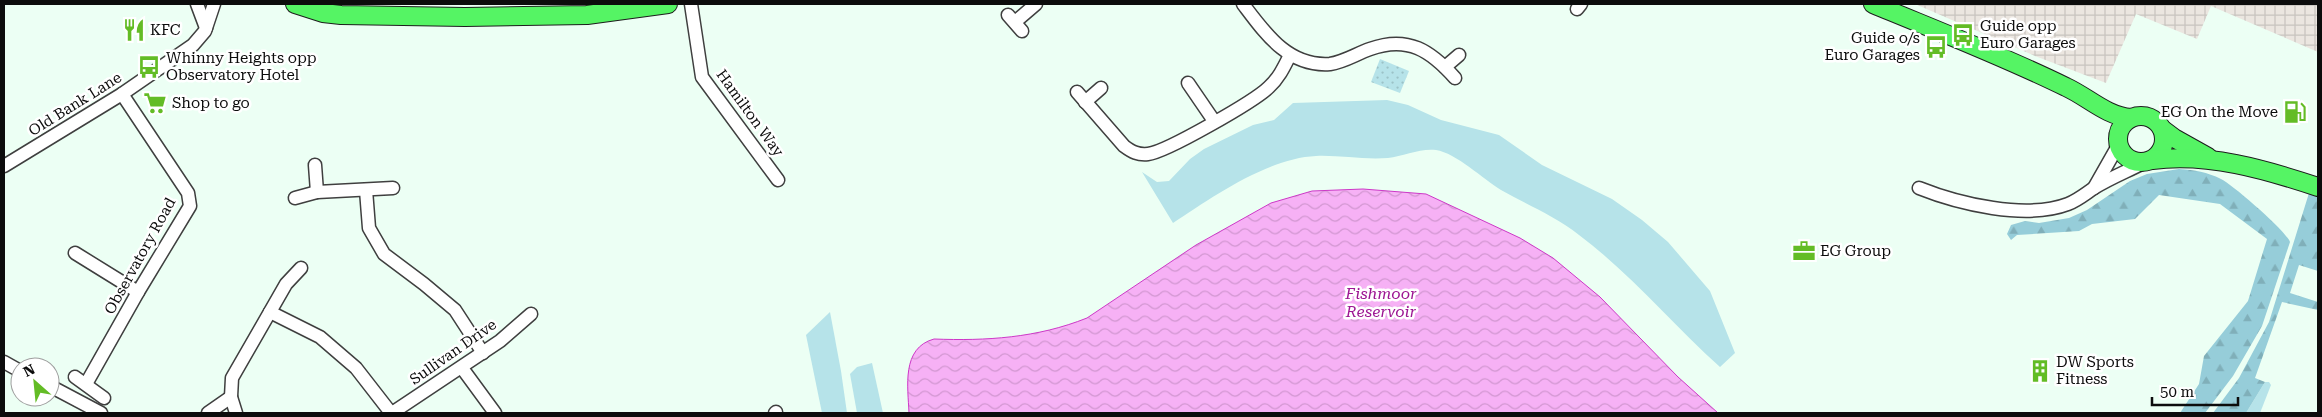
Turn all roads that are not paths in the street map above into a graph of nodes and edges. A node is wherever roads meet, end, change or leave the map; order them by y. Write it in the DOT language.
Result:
graph roads {
  1 [pos="197,4"];
  2 [pos="214,4"];
  3 [pos="295,4"];
  4 [pos="668,4"];
  5 [pos="691,4"];
  6 [pos="1036,4"];
  7 [pos="1243,4"];
  8 [pos="1873,4"];
  9 [pos="1015,23"];
  10 [pos="206,28"];
  11 [pos="1290,55"];
  12 [pos="1459,55"];
  13 [pos="1445,67"];
  14 [pos="1455,78"];
  15 [pos="1187,82"];
  16 [pos="1101,88"];
  17 [pos="122,94"];
  18 [pos="2090,102"];
  19 [pos="2131,118"];
  20 [pos="1214,121"];
  21 [pos="2162,129"];
  22 [pos="2118,143"];
  23 [pos="2213,159"];
  24 [pos="2148,161"];
  25 [pos="315,165"];
  26 [pos="4,166"];
  27 [pos="778,180"];
  28 [pos="2318,187"];
  29 [pos="392,188"];
  30 [pos="1919,188"];
  31 [pos="2094,188"];
  32 [pos="366,190"];
  33 [pos="317,192"];
  34 [pos="296,198"];
  35 [pos="75,253"];
  36 [pos="301,268"];
  37 [pos="138,292"];
  38 [pos="270,312"];
  39 [pos="531,314"];
  40 [pos="483,353"];
  41 [pos="462,368"];
  42 [pos="75,377"];
  43 [pos="86,384"];
  44 [pos="60,391"];
  45 [pos="231,397"];
  46 [pos="104,398"];
  47 [pos="100,413"];
  48 [pos="208,413"];
  49 [pos="236,413"];
  50 [pos="391,413"];
  51 [pos="494,413"];
  1 -- 10 [label="street"];
  2 -- 10 [label="street, Old Bank Lane"];
  3 -- 4 [label="highway"];
  5 -- 27 [label="street, Hamilton Way"];
  6 -- 9 [label="street"];
  7 -- 11 [label="street"];
  8 -- 18 [label="highway"];
  10 -- 17 [label="street, Old Bank Lane"];
  11 -- 13 [label="street"];
  11 -- 20 [label="street"];
  12 -- 13 [label="street"];
  13 -- 14 [label="street"];
  15 -- 20 [label="street"];
  16 -- 20 [label="street"];
  17 -- 26 [label="street, Old Bank Lane"];
  17 -- 37 [label="street, Observatory Road"];
  18 -- 19 [label="highway"];
  18 -- 22 [label="highway"];
  19 -- 21 [label="highway"];
  19 -- 22 [label="highway"];
  21 -- 23 [label="highway"];
  21 -- 24 [label="highway"];
  22 -- 24 [label="highway"];
  22 -- 31 [label="street"];
  23 -- 24 [label="highway"];
  23 -- 28 [label="highway"];
  24 -- 31 [label="street"];
  25 -- 33 [label="street"];
  29 -- 32 [label="street"];
  30 -- 31 [label="street"];
  32 -- 33 [label="street"];
  32 -- 40 [label="street"];
  33 -- 34 [label="street"];
  35 -- 37 [label="street"];
  36 -- 38 [label="street"];
  37 -- 43 [label="street, Observatory Road"];
  38 -- 45 [label="street"];
  38 -- 50 [label="street"];
  39 -- 40 [label="street, Sullivan Drive"];
  40 -- 41 [label="street, Sullivan Drive"];
  41 -- 50 [label="street, Sullivan Drive"];
  41 -- 51 [label="street"];
  42 -- 43 [label="street"];
  43 -- 46 [label="street"];
  44 -- 47 [label="street"];
  45 -- 48 [label="street"];
  45 -- 49 [label="street"];
}
